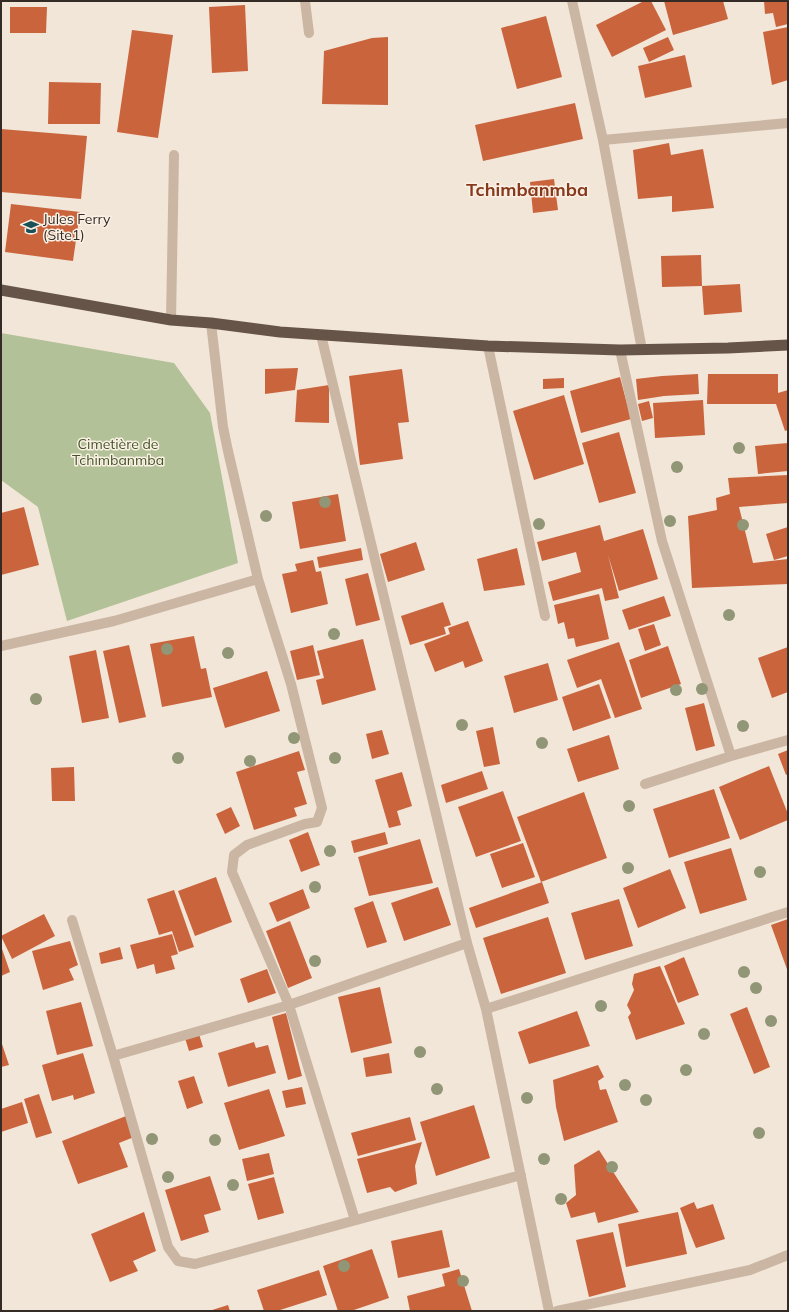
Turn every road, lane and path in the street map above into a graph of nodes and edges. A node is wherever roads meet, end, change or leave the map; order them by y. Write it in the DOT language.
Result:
graph roads {
  1 [pos="305,1"];
  2 [pos="572,1"];
  3 [pos="309,33"];
  4 [pos="788,123"];
  5 [pos="603,140"];
  6 [pos="174,155"];
  7 [pos="1,290"];
  8 [pos="171,320"];
  9 [pos="211,323"];
  10 [pos="321,335"];
  11 [pos="788,345"];
  12 [pos="488,346"];
  13 [pos="620,350"];
  14 [pos="642,350"];
  15 [pos="258,579"];
  16 [pos="545,616"];
  17 [pos="1,646"];
  18 [pos="788,740"];
  19 [pos="731,756"];
  20 [pos="645,784"];
  21 [pos="788,912"];
  22 [pos="72,920"];
  23 [pos="467,943"];
  24 [pos="289,1005"];
  25 [pos="486,1009"];
  26 [pos="113,1056"];
  27 [pos="521,1175"];
  28 [pos="355,1220"];
  29 [pos="788,1255"];
  30 [pos="549,1311"];
  31 [pos="557,1311"];
  1 -- 3 [label="street"];
  2 -- 5 [label="street"];
  4 -- 5 [label="street"];
  5 -- 14 [label="street"];
  6 -- 8 [label="street"];
  7 -- 8 [label="highway"];
  8 -- 9 [label="highway"];
  9 -- 10 [label="highway"];
  9 -- 15 [label="street"];
  10 -- 12 [label="highway"];
  10 -- 23 [label="street"];
  11 -- 14 [label="highway"];
  12 -- 13 [label="highway"];
  12 -- 16 [label="street"];
  13 -- 14 [label="highway"];
  13 -- 19 [label="street"];
  15 -- 17 [label="street"];
  15 -- 24 [label="street"];
  18 -- 19 [label="street"];
  19 -- 20 [label="street"];
  21 -- 25 [label="street"];
  22 -- 26 [label="street"];
  23 -- 24 [label="street"];
  23 -- 25 [label="street"];
  24 -- 26 [label="street"];
  24 -- 28 [label="street"];
  25 -- 27 [label="street"];
  26 -- 28 [label="street"];
  27 -- 28 [label="street"];
  27 -- 30 [label="street"];
  29 -- 31 [label="street"];
}
